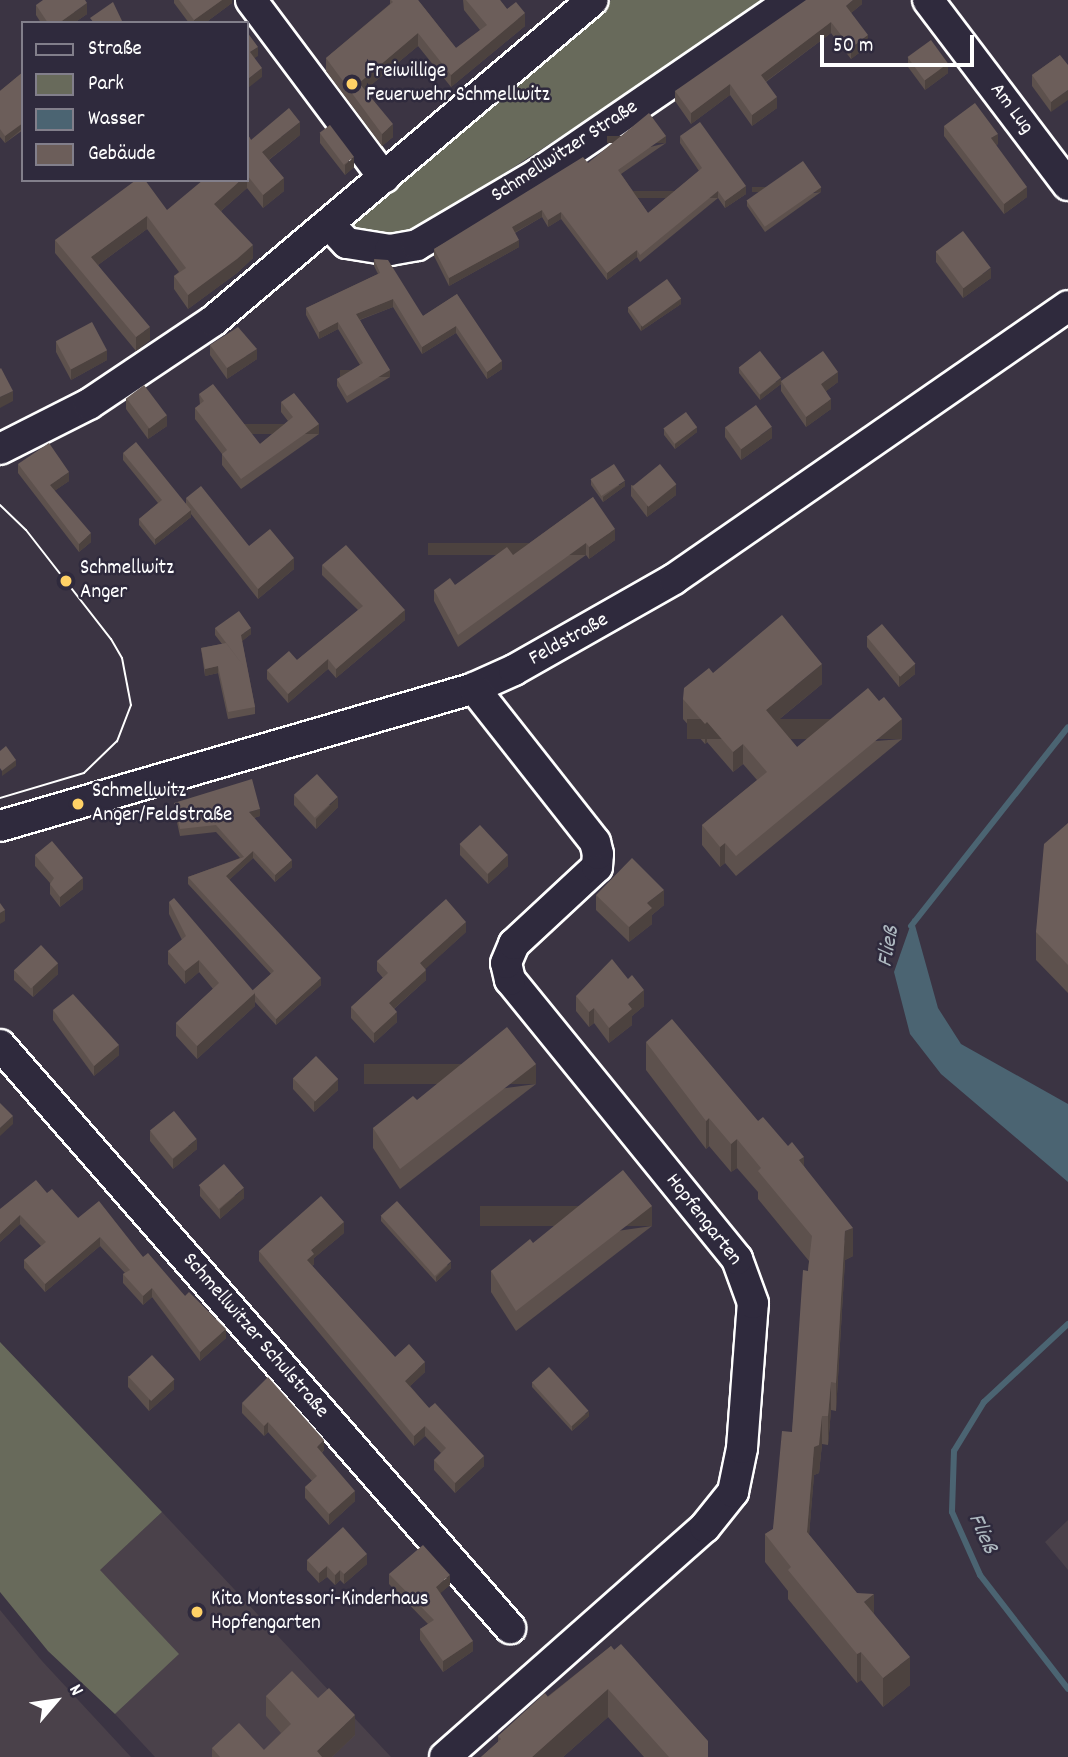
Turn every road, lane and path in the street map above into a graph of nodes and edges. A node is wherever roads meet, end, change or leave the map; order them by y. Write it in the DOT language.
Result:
graph roads {
  1 [pos="251,0"];
  2 [pos="593,0"];
  3 [pos="792,0"];
  4 [pos="928,0"];
  5 [pos="384,178"];
  6 [pos="1068,185"];
  7 [pos="329,224"];
  8 [pos="1068,306"];
  9 [pos="0,449"];
  10 [pos="474,688"];
  11 [pos="0,826"];
  12 [pos="0,1045"];
  13 [pos="510,1628"];
  14 [pos="445,1757"];
  1 -- 5 [label="street"];
  2 -- 5 [label="street"];
  3 -- 7 [label="street, Schmellwitzer Straße"];
  4 -- 6 [label="street, Am Lug"];
  5 -- 7 [label="street"];
  7 -- 9 [label="street"];
  8 -- 10 [label="street, Feldstraße"];
  10 -- 11 [label="street, Feldstraße"];
  10 -- 14 [label="street, Hopfengarten"];
  12 -- 13 [label="street, Schmellwitzer Schulstraße"];
}
